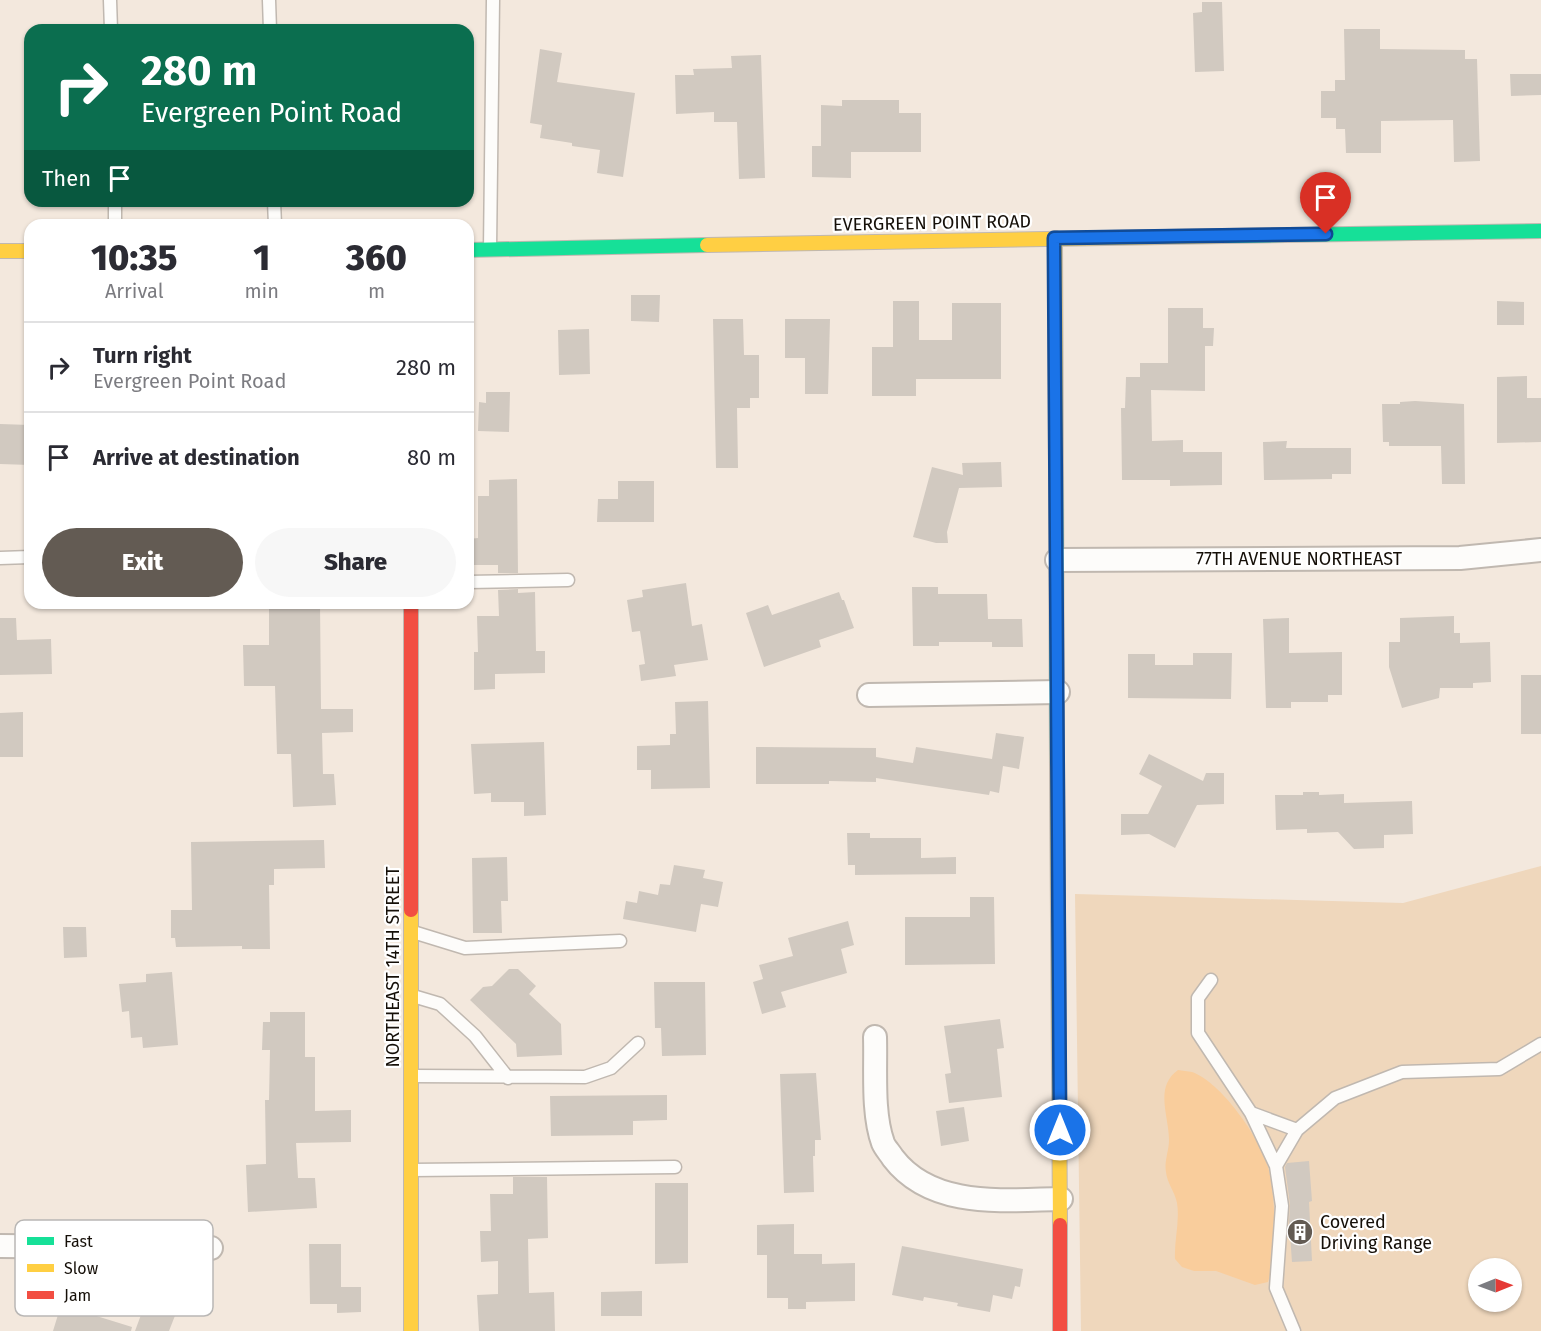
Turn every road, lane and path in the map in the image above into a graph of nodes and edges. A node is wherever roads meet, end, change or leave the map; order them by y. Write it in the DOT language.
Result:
graph roads {
  1 [pos="110,0"];
  2 [pos="269,0"];
  3 [pos="493,0"];
  4 [pos="111,24"];
  5 [pos="270,24"];
  6 [pos="1541,231"];
  7 [pos="1054,238"];
  8 [pos="474,250"];
  9 [pos="490,250"];
  10 [pos="0,251"];
  11 [pos="24,251"];
  12 [pos="1541,550"];
  13 [pos="24,557"];
  14 [pos="0,558"];
  15 [pos="1057,560"];
  16 [pos="568,580"];
  17 [pos="474,582"];
  18 [pos="411,609"];
  19 [pos="1058,692"];
  20 [pos="869,695"];
  21 [pos="411,932"];
  22 [pos="620,941"];
  23 [pos="1211,980"];
  24 [pos="411,995"];
  25 [pos="875,1037"];
  26 [pos="638,1043"];
  27 [pos="1541,1044"];
  28 [pos="411,1076"];
  29 [pos="508,1078"];
  30 [pos="1251,1113"];
  31 [pos="1297,1130"];
  32 [pos="1276,1166"];
  33 [pos="675,1167"];
  34 [pos="412,1170"];
  35 [pos="1060,1199"];
  36 [pos="0,1246"];
  37 [pos="15,1246"];
  38 [pos="411,1331"];
  39 [pos="1060,1331"];
  40 [pos="1294,1331"];
  1 -- 4 [label="lane"];
  2 -- 5 [label="lane"];
  3 -- 9 [label="lane"];
  6 -- 7 [label="street, EVERGREEN POINT ROAD"];
  7 -- 9 [label="street, EVERGREEN POINT ROAD"];
  7 -- 15 [label="street"];
  8 -- 9 [label="street, EVERGREEN POINT ROAD"];
  10 -- 11 [label="street"];
  12 -- 15 [label="street, 77TH AVENUE NORTHEAST"];
  13 -- 14 [label="lane"];
  15 -- 19 [label="street"];
  16 -- 17 [label="lane"];
  18 -- 21 [label="street, NORTHEAST 14TH STREET"];
  19 -- 20 [label="street"];
  19 -- 35 [label="street"];
  21 -- 22 [label="lane"];
  21 -- 24 [label="street, NORTHEAST 14TH STREET"];
  23 -- 30 [label="lane"];
  24 -- 28 [label="street, NORTHEAST 14TH STREET"];
  24 -- 29 [label="lane"];
  25 -- 35 [label="street"];
  26 -- 29 [label="lane"];
  27 -- 31 [label="lane"];
  28 -- 29 [label="lane"];
  28 -- 34 [label="street, NORTHEAST 14TH STREET"];
  30 -- 31 [label="lane"];
  30 -- 32 [label="lane"];
  31 -- 32 [label="lane"];
  32 -- 40 [label="lane"];
  33 -- 34 [label="lane"];
  34 -- 38 [label="street, NORTHEAST 14TH STREET"];
  35 -- 39 [label="street"];
  36 -- 37 [label="street"];
}
